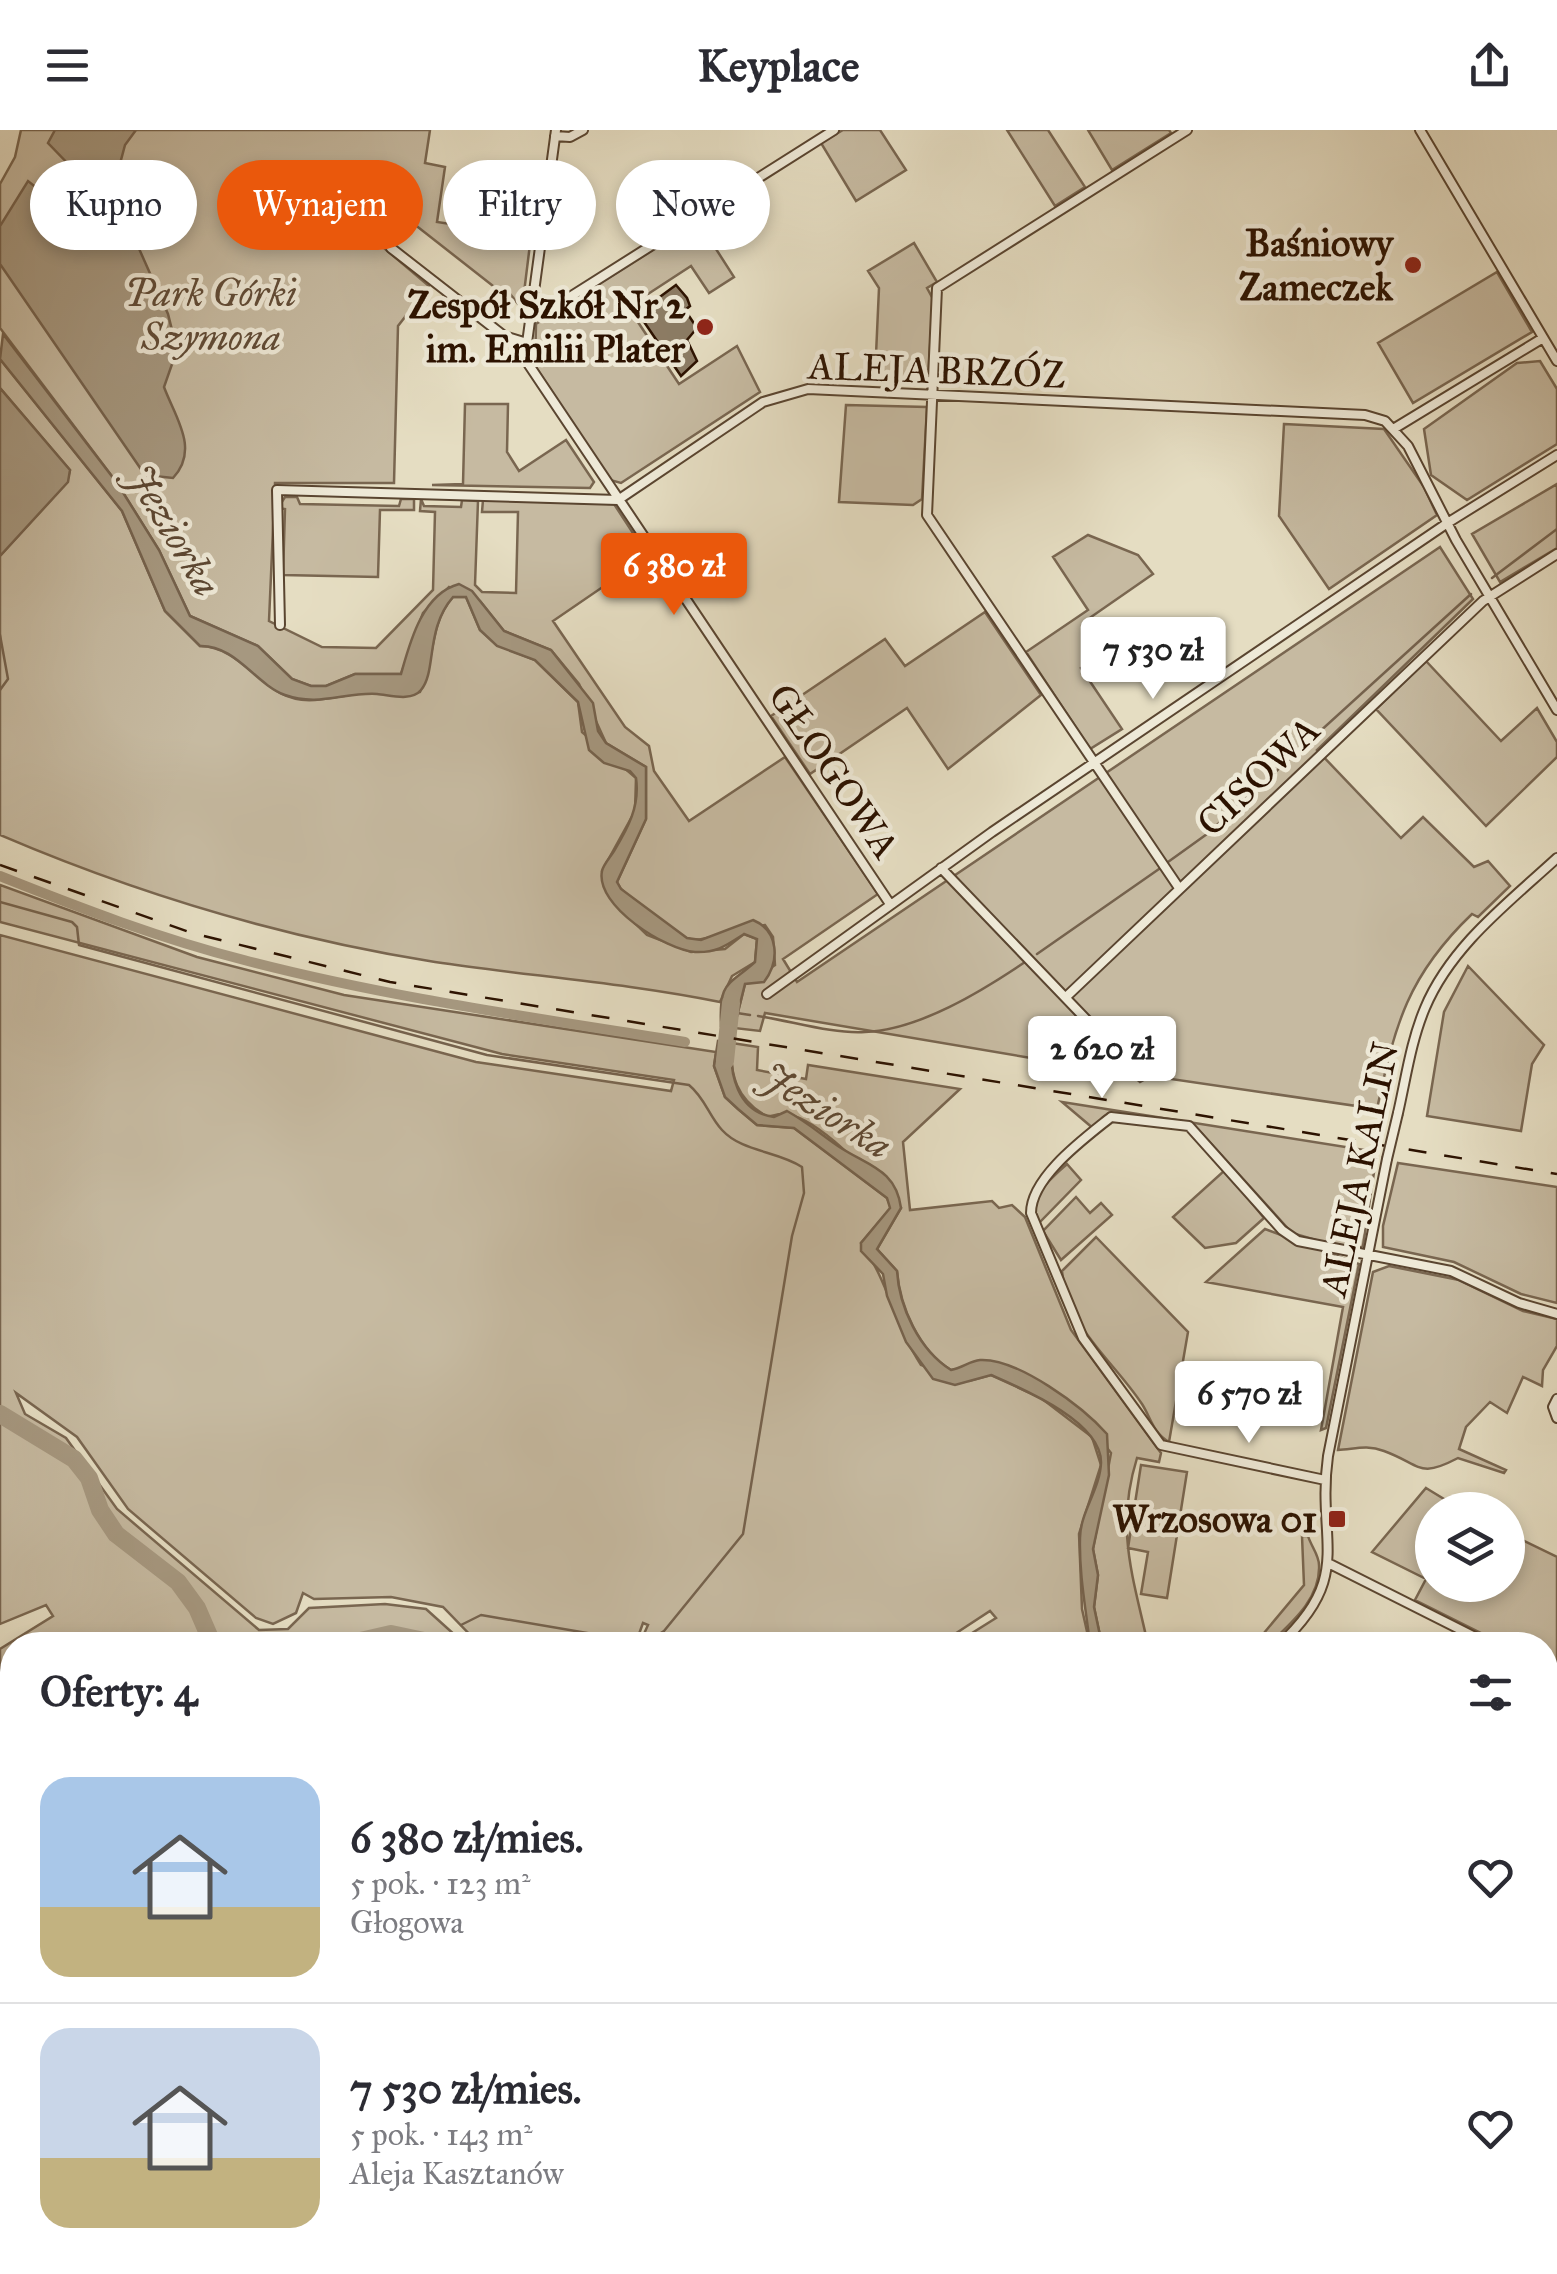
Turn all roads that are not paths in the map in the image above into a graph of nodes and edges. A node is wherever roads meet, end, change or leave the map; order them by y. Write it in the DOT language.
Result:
graph roads {
  1 [pos="584,130"];
  2 [pos="834,130"];
  3 [pos="1187,130"];
  4 [pos="1420,130"];
  5 [pos="555,133"];
  6 [pos="394,250"];
  7 [pos="532,312"];
  8 [pos="1543,338"];
  9 [pos="527,343"];
  10 [pos="1557,360"];
  11 [pos="934,396"];
  12 [pos="1395,428"];
  13 [pos="1557,455"];
  14 [pos="618,500"];
  15 [pos="1449,522"];
  16 [pos="1557,554"];
  17 [pos="1488,596"];
  18 [pos="280,624"];
  19 [pos="1557,710"];
  20 [pos="1095,764"];
  21 [pos="1557,858"];
  22 [pos="941,868"];
  23 [pos="1179,888"];
  24 [pos="890,904"];
  25 [pos="767,994"];
  26 [pos="1066,997"];
  27 [pos="1128,1063"];
  28 [pos="1369,1256"];
  29 [pos="1557,1314"];
  30 [pos="1555,1402"];
  31 [pos="1557,1418"];
  32 [pos="1325,1480"];
  33 [pos="1330,1564"];
  34 [pos="1293,1632"];
  35 [pos="1465,1632"];
  1 -- 5 [label="street"];
  2 -- 7 [label="street"];
  3 -- 11 [label="street"];
  4 -- 8 [label="street"];
  5 -- 7 [label="street, GŁOGOWA"];
  6 -- 9 [label="street"];
  7 -- 9 [label="street, GŁOGOWA"];
  8 -- 10 [label="street"];
  8 -- 12 [label="street"];
  9 -- 14 [label="street, GŁOGOWA"];
  11 -- 12 [label="street, ALEJA BRZÓZ"];
  11 -- 14 [label="street, ALEJA BRZÓZ"];
  11 -- 20 [label="street"];
  12 -- 15 [label="street"];
  13 -- 15 [label="street"];
  14 -- 18 [label="street"];
  14 -- 24 [label="street, GŁOGOWA"];
  15 -- 17 [label="street"];
  15 -- 20 [label="street"];
  16 -- 17 [label="street, CISOWA"];
  17 -- 19 [label="street"];
  17 -- 23 [label="street, CISOWA"];
  20 -- 22 [label="street"];
  20 -- 23 [label="street"];
  21 -- 28 [label="street, ALEJA KALIN, bridge"];
  22 -- 24 [label="street"];
  22 -- 26 [label="street"];
  23 -- 26 [label="street, CISOWA"];
  24 -- 25 [label="street"];
  26 -- 27 [label="street"];
  28 -- 29 [label="street"];
  28 -- 32 [label="street, ALEJA KALIN"];
  28 -- 32 [label="street"];
  30 -- 31 [label="street"];
  32 -- 33 [label="street, ALEJA KALIN"];
  33 -- 34 [label="street, ALEJA KALIN"];
  33 -- 35 [label="street"];
}
